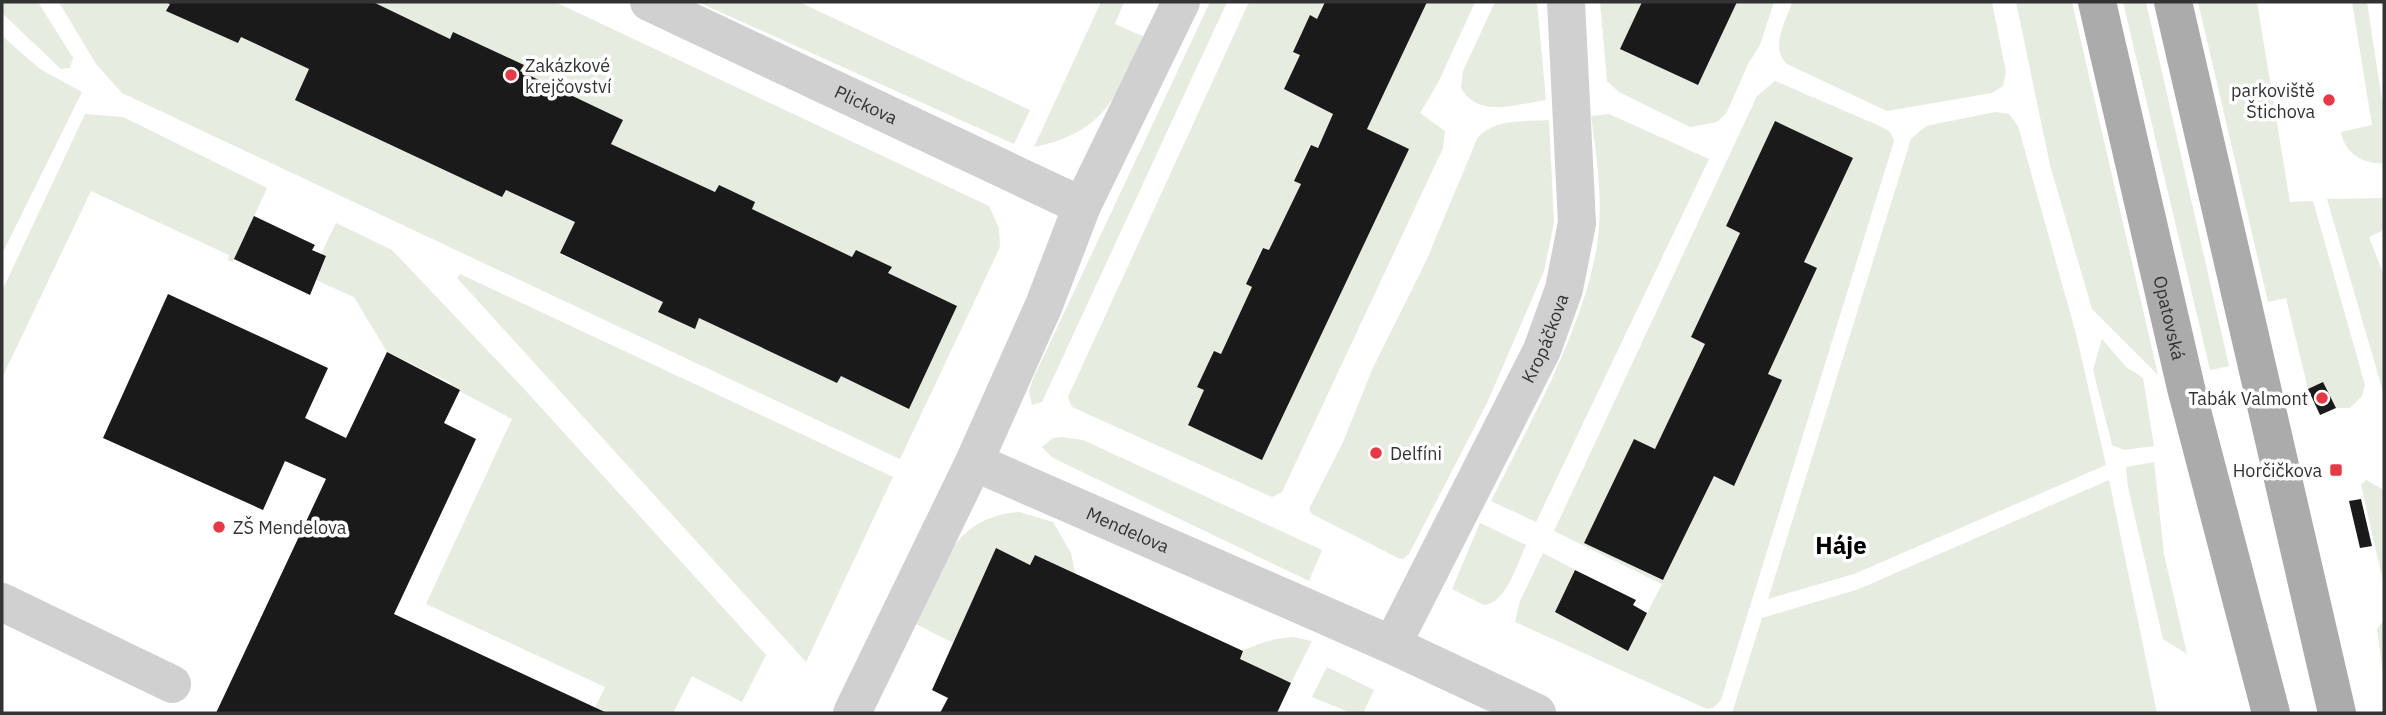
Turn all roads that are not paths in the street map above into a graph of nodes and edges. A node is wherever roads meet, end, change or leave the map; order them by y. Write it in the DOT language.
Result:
graph roads {
  1 [pos="649,2"];
  2 [pos="1181,2"];
  3 [pos="1566,2"];
  4 [pos="2097,2"];
  5 [pos="2173,2"];
  6 [pos="1082,206"];
  7 [pos="974,462"];
  8 [pos="2,602"];
  9 [pos="1392,645"];
  10 [pos="172,684"];
  11 [pos="852,713"];
  12 [pos="1537,713"];
  13 [pos="2272,713"];
  14 [pos="2337,713"];
  1 -- 6 [label="street, Plickova"];
  2 -- 6 [label="street"];
  3 -- 9 [label="street, Kropáčkova"];
  4 -- 13 [label="main road, Opatovská"];
  5 -- 14 [label="main road"];
  6 -- 7 [label="street"];
  7 -- 9 [label="street, Mendelova"];
  7 -- 11 [label="street"];
  8 -- 10 [label="street"];
  9 -- 12 [label="street, Mendelova"];
}
